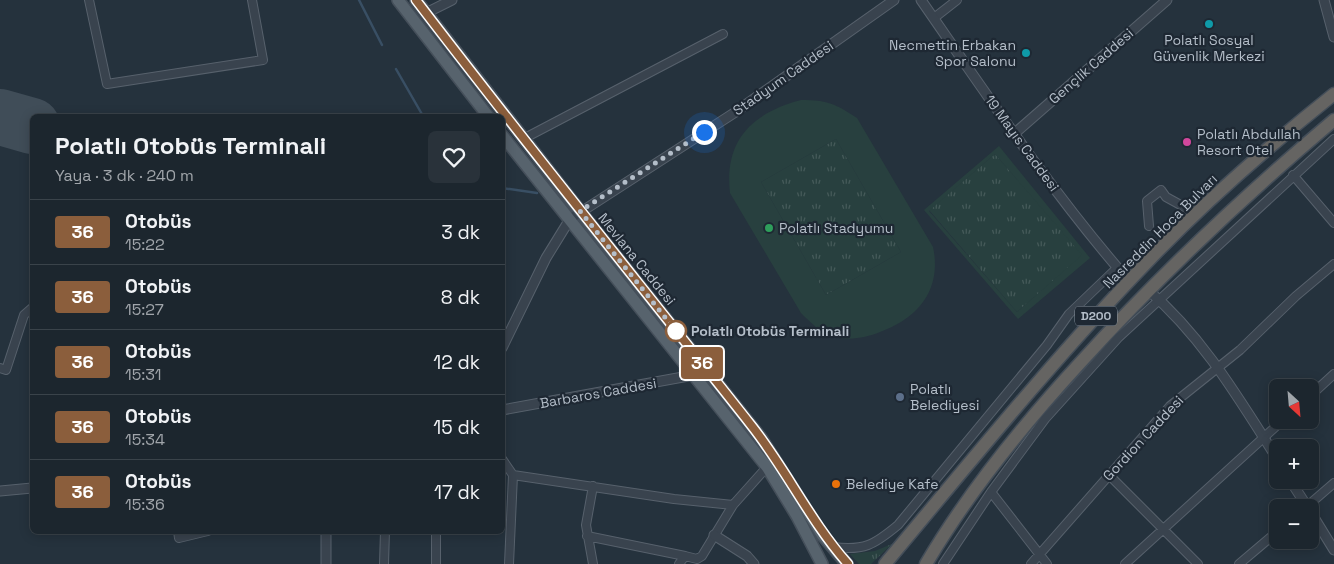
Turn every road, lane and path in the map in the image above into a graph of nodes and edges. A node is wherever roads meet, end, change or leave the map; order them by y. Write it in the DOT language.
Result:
graph roads {
  1 [pos="89,0"];
  2 [pos="252,0"];
  3 [pos="398,0"];
  4 [pos="416,0"];
  5 [pos="452,0"];
  6 [pos="894,0"];
  7 [pos="921,0"];
  8 [pos="957,0"];
  9 [pos="1167,0"];
  10 [pos="1324,0"];
  11 [pos="426,13"];
  12 [pos="934,18"];
  13 [pos="723,34"];
  14 [pos="1334,37"];
  15 [pos="1334,94"];
  16 [pos="486,114"];
  17 [pos="504,114"];
  18 [pos="505,116"];
  19 [pos="1334,120"];
  20 [pos="1015,133"];
  21 [pos="505,139"];
  22 [pos="523,139"];
  23 [pos="1334,139"];
  24 [pos="1293,175"];
  25 [pos="580,211"];
  26 [pos="1197,214"];
  27 [pos="570,219"];
  28 [pos="1334,223"];
  29 [pos="1149,226"];
  30 [pos="1334,264"];
  31 [pos="1117,268"];
  32 [pos="1129,281"];
  33 [pos="1148,290"];
  34 [pos="1160,299"];
  35 [pos="30,310"];
  36 [pos="505,342"];
  37 [pos="1219,367"];
  38 [pos="0,368"];
  39 [pos="1334,374"];
  40 [pos="694,375"];
  41 [pos="1319,388"];
  42 [pos="996,406"];
  43 [pos="505,409"];
  44 [pos="1009,416"];
  45 [pos="1274,429"];
  46 [pos="1264,438"];
  47 [pos="1269,446"];
  48 [pos="505,463"];
  49 [pos="767,467"];
  50 [pos="513,475"];
  51 [pos="1109,475"];
  52 [pos="1334,483"];
  53 [pos="593,486"];
  54 [pos="30,488"];
  55 [pos="0,491"];
  56 [pos="991,492"];
  57 [pos="1317,499"];
  58 [pos="733,505"];
  59 [pos="1319,526"];
  60 [pos="1164,529"];
  61 [pos="178,534"];
  62 [pos="196,534"];
  63 [pos="326,534"];
  64 [pos="385,534"];
  65 [pos="436,534"];
  66 [pos="714,535"];
  67 [pos="587,536"];
  68 [pos="1269,539"];
  69 [pos="833,547"];
  70 [pos="1334,548"];
  71 [pos="1038,555"];
  72 [pos="685,556"];
  73 [pos="699,562"];
  74 [pos="326,564"];
  75 [pos="384,564"];
  76 [pos="436,564"];
  77 [pos="510,564"];
  78 [pos="592,564"];
  79 [pos="679,564"];
  80 [pos="754,564"];
  81 [pos="822,564"];
  82 [pos="848,564"];
  83 [pos="886,564"];
  84 [pos="926,564"];
  85 [pos="943,564"];
  86 [pos="1031,564"];
  87 [pos="1047,564"];
  88 [pos="1125,564"];
  89 [pos="1198,564"];
  90 [pos="1239,564"];
  1 -- 2 [label="street"];
  3 -- 16 [label="main road"];
  4 -- 11 [label="main road, Mevlana Caddesi"];
  5 -- 11 [label="street"];
  6 -- 25 [label="street, Stadyum Caddesi"];
  7 -- 12 [label="street, 19 Mayıs Caddesi"];
  8 -- 12 [label="street"];
  9 -- 20 [label="street, Gençlik Caddesi"];
  10 -- 14 [label="street"];
  11 -- 17 [label="main road, Mevlana Caddesi"];
  12 -- 20 [label="street, 19 Mayıs Caddesi"];
  13 -- 22 [label="street"];
  15 -- 26 [label="highway, Nasreddin Hoca Bulvarı / D200"];
  18 -- 22 [label="main road, Mevlana Caddesi"];
  19 -- 33 [label="highway, D200"];
  20 -- 31 [label="street, 19 Mayıs Caddesi"];
  21 -- 27 [label="main road, Mevlana Caddesi"];
  22 -- 25 [label="main road, Mevlana Caddesi"];
  23 -- 24 [label="street"];
  24 -- 28 [label="street"];
  24 -- 34 [label="street"];
  25 -- 27 [label="street, Stadyum Caddesi"];
  25 -- 69 [label="main road, Mevlana Caddesi"];
  26 -- 29 [label="street"];
  26 -- 32 [label="highway, Nasreddin Hoca Bulvarı / D200"];
  27 -- 36 [label="street, Stadyum Caddesi"];
  27 -- 40 [label="main road, Mevlana Caddesi"];
  30 -- 37 [label="street, Gordion Caddesi"];
  31 -- 32 [label="street, 19 Mayıs Caddesi"];
  31 -- 42 [label="street"];
  32 -- 44 [label="highway, Nasreddin Hoca Bulvarı / D200"];
  33 -- 34 [label="street"];
  33 -- 84 [label="highway, D200"];
  34 -- 37 [label="street"];
  34 -- 56 [label="street"];
  35 -- 38 [label="street"];
  37 -- 46 [label="street"];
  37 -- 51 [label="street, Gordion Caddesi"];
  39 -- 41 [label="street"];
  40 -- 43 [label="street, Barbaros Caddesi"];
  40 -- 49 [label="main road, Mevlana Caddesi"];
  42 -- 44 [label="street"];
  42 -- 69 [label="street"];
  44 -- 83 [label="highway, Nasreddin Hoca Bulvarı / D200"];
  45 -- 46 [label="street"];
  46 -- 47 [label="street"];
  46 -- 60 [label="street"];
  48 -- 50 [label="street"];
  49 -- 58 [label="street"];
  49 -- 81 [label="main road, Mevlana Caddesi"];
  50 -- 53 [label="street"];
  50 -- 77 [label="street"];
  51 -- 60 [label="street"];
  51 -- 71 [label="street, Gordion Caddesi"];
  52 -- 57 [label="street"];
  53 -- 58 [label="street"];
  53 -- 67 [label="street"];
  54 -- 55 [label="street"];
  56 -- 71 [label="street"];
  56 -- 85 [label="street"];
  58 -- 66 [label="street"];
  59 -- 70 [label="street"];
  60 -- 88 [label="street"];
  60 -- 89 [label="street"];
  61 -- 62 [label="street"];
  63 -- 74 [label="street"];
  64 -- 75 [label="street"];
  65 -- 76 [label="street"];
  66 -- 73 [label="street"];
  66 -- 80 [label="street"];
  67 -- 72 [label="street"];
  67 -- 78 [label="street"];
  68 -- 90 [label="street"];
  69 -- 82 [label="main road, Mevlana Caddesi"];
  71 -- 86 [label="street, Gordion Caddesi"];
  71 -- 87 [label="street"];
  72 -- 73 [label="street"];
  72 -- 79 [label="street"];
}
